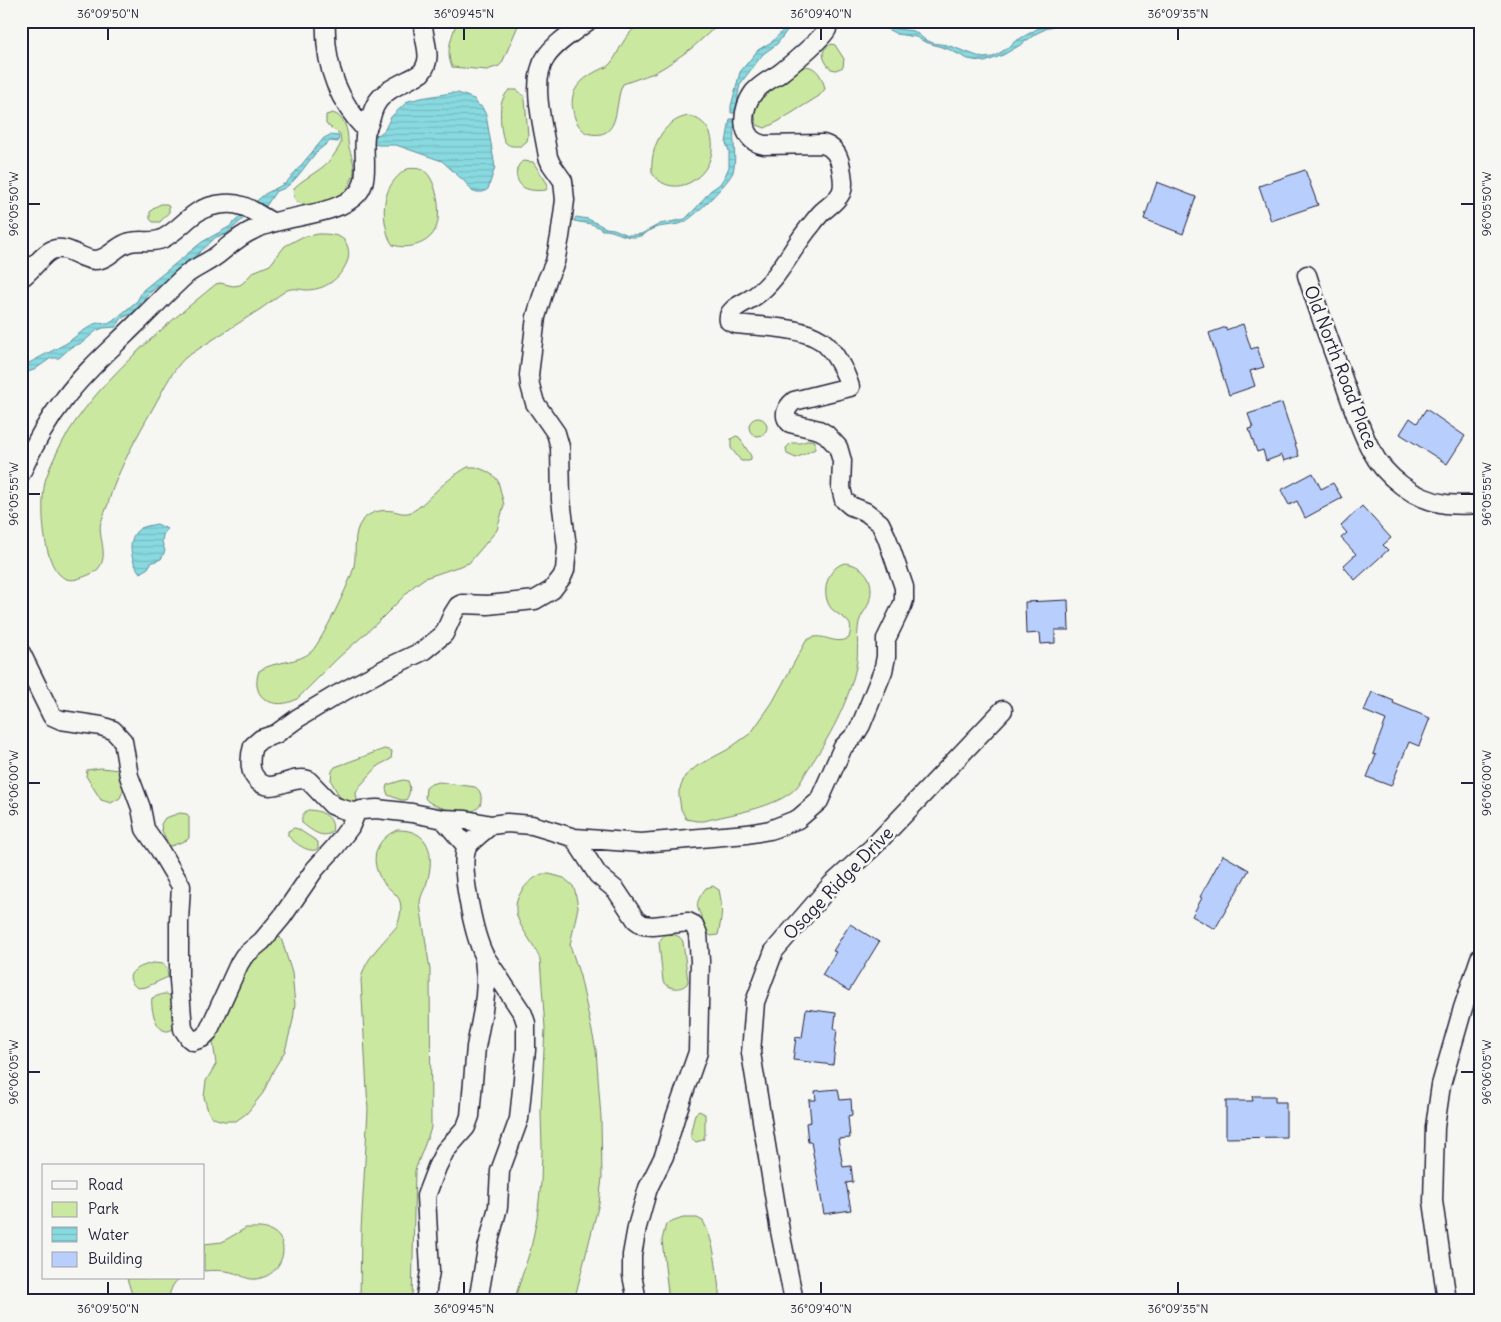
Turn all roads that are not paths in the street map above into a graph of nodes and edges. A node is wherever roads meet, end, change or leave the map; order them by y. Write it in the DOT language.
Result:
graph roads {
  1 [pos="326,21"];
  2 [pos="423,21"];
  3 [pos="588,21"];
  4 [pos="828,21"];
  5 [pos="366,130"];
  6 [pos="272,222"];
  7 [pos="1307,275"];
  8 [pos="21,278"];
  9 [pos="21,473"];
  10 [pos="1480,504"];
  11 [pos="21,653"];
  12 [pos="1003,710"];
  13 [pos="356,813"];
  14 [pos="443,818"];
  15 [pos="491,825"];
  16 [pos="574,838"];
  17 [pos="467,847"];
  18 [pos="484,955"];
  19 [pos="1480,958"];
  20 [pos="425,1301"];
  21 [pos="478,1301"];
  22 [pos="638,1301"];
  23 [pos="794,1301"];
  24 [pos="1447,1301"];
  1 -- 5 [label="street"];
  2 -- 5 [label="street"];
  3 -- 13 [label="street"];
  4 -- 16 [label="street"];
  5 -- 6 [label="street"];
  6 -- 8 [label="street"];
  6 -- 9 [label="street"];
  7 -- 10 [label="street, Old North Road Place"];
  11 -- 13 [label="street"];
  12 -- 23 [label="street, Osage Ridge Drive"];
  13 -- 14 [label="street"];
  14 -- 15 [label="street"];
  14 -- 17 [label="street"];
  15 -- 16 [label="street"];
  15 -- 17 [label="street"];
  16 -- 22 [label="street"];
  17 -- 18 [label="street"];
  18 -- 20 [label="street"];
  18 -- 21 [label="street"];
  19 -- 24 [label="street"];
}
